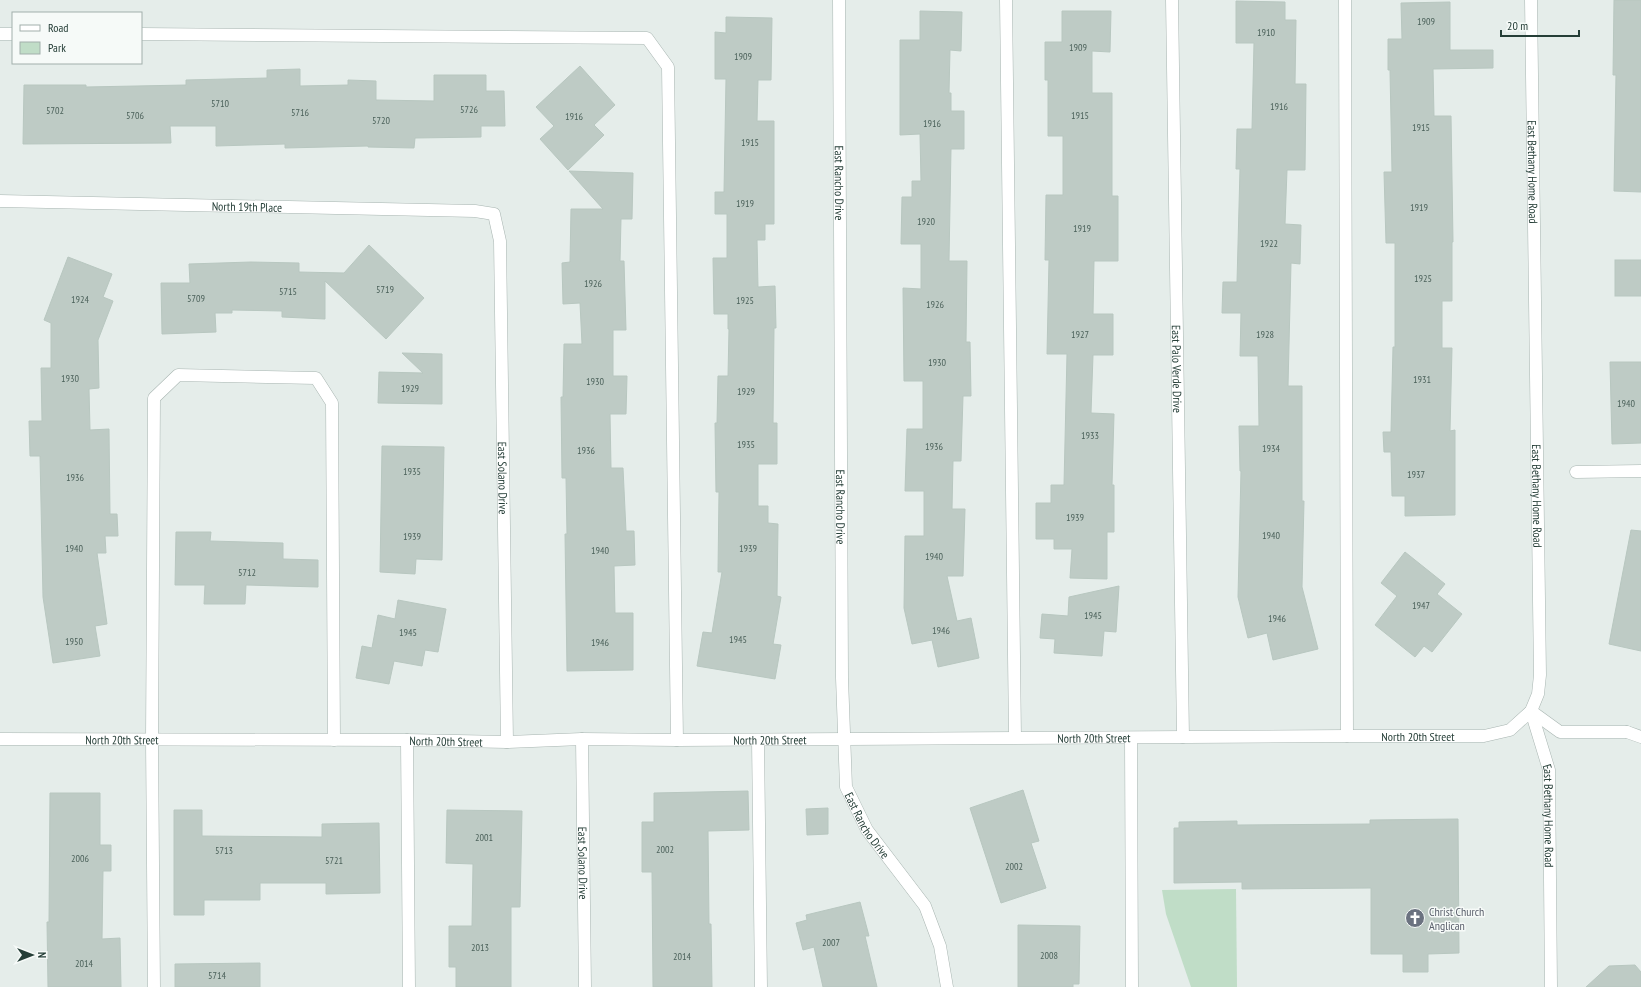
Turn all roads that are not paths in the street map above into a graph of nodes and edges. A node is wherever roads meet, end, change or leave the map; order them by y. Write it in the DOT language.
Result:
graph roads {
  1 [pos="839,0"];
  2 [pos="1006,0"];
  3 [pos="1172,0"];
  4 [pos="1345,0"];
  5 [pos="1531,0"];
  6 [pos="0,34"];
  7 [pos="12,34"];
  8 [pos="142,34"];
  9 [pos="0,201"];
  10 [pos="494,214"];
  11 [pos="1576,472"];
  12 [pos="1641,472"];
  13 [pos="1531,711"];
  14 [pos="1347,736"];
  15 [pos="1015,737"];
  16 [pos="1183,737"];
  17 [pos="1641,737"];
  18 [pos="1131,738"];
  19 [pos="0,739"];
  20 [pos="582,739"];
  21 [pos="844,739"];
  22 [pos="152,740"];
  23 [pos="334,740"];
  24 [pos="407,740"];
  25 [pos="677,740"];
  26 [pos="758,740"];
  27 [pos="507,742"];
  28 [pos="154,987"];
  29 [pos="409,987"];
  30 [pos="584,987"];
  31 [pos="761,987"];
  32 [pos="947,987"];
  33 [pos="1132,987"];
  34 [pos="1551,987"];
  1 -- 21 [label="street, East Rancho Drive"];
  2 -- 15 [label="street"];
  3 -- 16 [label="street, East Palo Verde Drive"];
  4 -- 14 [label="street"];
  5 -- 13 [label="street, East Bethany Home Road"];
  6 -- 7 [label="street"];
  8 -- 25 [label="street"];
  9 -- 10 [label="street, North 19th Place"];
  10 -- 27 [label="street, East Solano Drive"];
  11 -- 12 [label="street"];
  13 -- 14 [label="street, North 20th Street"];
  13 -- 17 [label="street"];
  13 -- 34 [label="street, East Bethany Home Road"];
  14 -- 16 [label="street, North 20th Street"];
  15 -- 18 [label="street, North 20th Street"];
  15 -- 21 [label="street, North 20th Street"];
  16 -- 18 [label="street, North 20th Street"];
  18 -- 33 [label="street"];
  19 -- 22 [label="street, North 20th Street"];
  20 -- 25 [label="street, North 20th Street"];
  20 -- 27 [label="street, North 20th Street"];
  20 -- 30 [label="street, East Solano Drive"];
  21 -- 26 [label="street, North 20th Street"];
  21 -- 32 [label="street, East Rancho Drive"];
  22 -- 23 [label="street, North 20th Street"];
  22 -- 23 [label="street"];
  22 -- 28 [label="street"];
  23 -- 24 [label="street, North 20th Street"];
  24 -- 27 [label="street, North 20th Street"];
  24 -- 29 [label="street"];
  25 -- 26 [label="street, North 20th Street"];
  26 -- 31 [label="street"];
}
